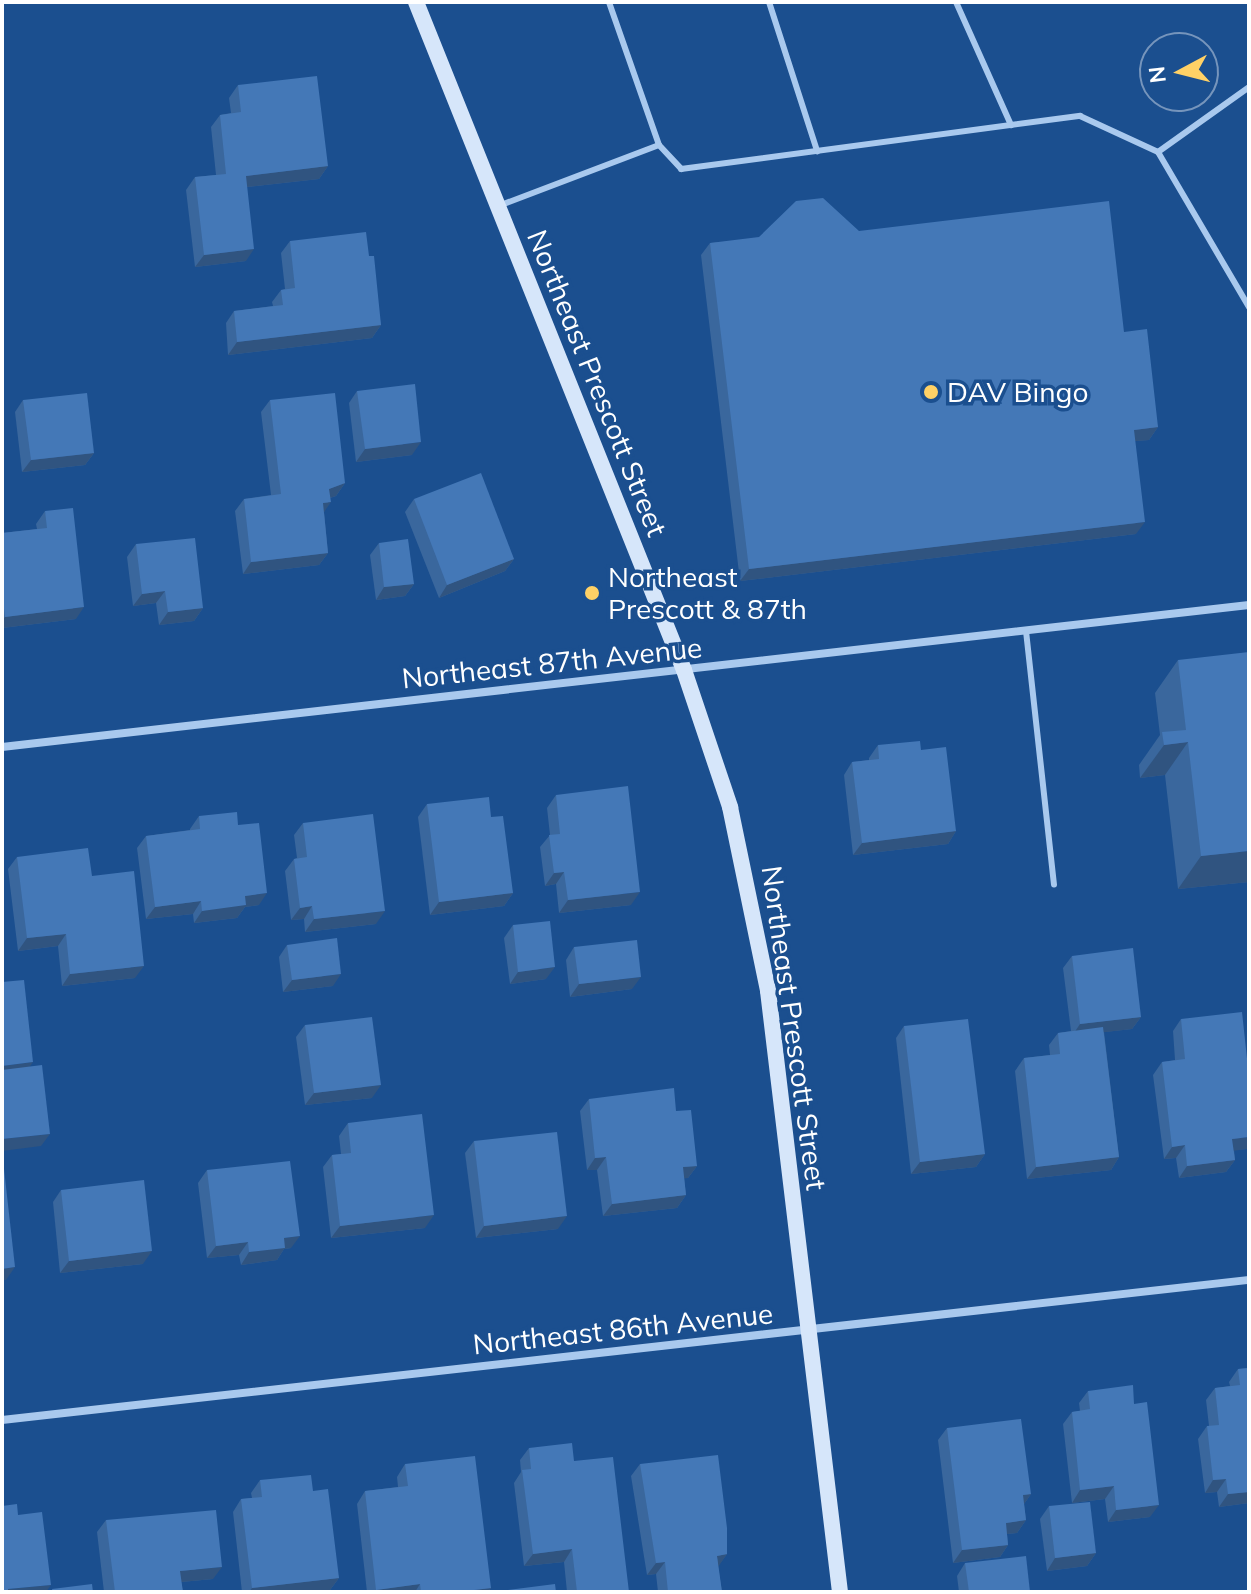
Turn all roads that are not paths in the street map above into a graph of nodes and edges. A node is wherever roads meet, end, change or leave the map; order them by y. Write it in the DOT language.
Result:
graph roads {
  1 [pos="416,2"];
  2 [pos="609,2"];
  3 [pos="769,2"];
  4 [pos="956,2"];
  5 [pos="1249,87"];
  6 [pos="1011,125"];
  7 [pos="659,145"];
  8 [pos="817,151"];
  9 [pos="1158,152"];
  10 [pos="498,206"];
  11 [pos="1249,307"];
  12 [pos="1249,605"];
  13 [pos="1026,631"];
  14 [pos="684,670"];
  15 [pos="2,747"];
  16 [pos="1054,884"];
  17 [pos="1249,1280"];
  18 [pos="809,1330"];
  19 [pos="2,1420"];
  20 [pos="840,1592"];
  1 -- 10 [label="street, Northeast Prescott Street"];
  2 -- 7 [label="lane"];
  3 -- 8 [label="lane"];
  4 -- 6 [label="lane"];
  5 -- 9 [label="lane"];
  6 -- 8 [label="lane"];
  6 -- 9 [label="lane"];
  7 -- 8 [label="lane"];
  7 -- 10 [label="lane"];
  9 -- 11 [label="lane"];
  10 -- 14 [label="street, Northeast Prescott Street"];
  12 -- 13 [label="street, Northeast 87th Avenue"];
  13 -- 14 [label="street, Northeast 87th Avenue"];
  13 -- 16 [label="lane"];
  14 -- 15 [label="street, Northeast 87th Avenue"];
  14 -- 18 [label="street, Northeast Prescott Street"];
  17 -- 18 [label="street, Northeast 86th Avenue"];
  18 -- 19 [label="street, Northeast 86th Avenue"];
  18 -- 20 [label="street, Northeast Prescott Street"];
}
